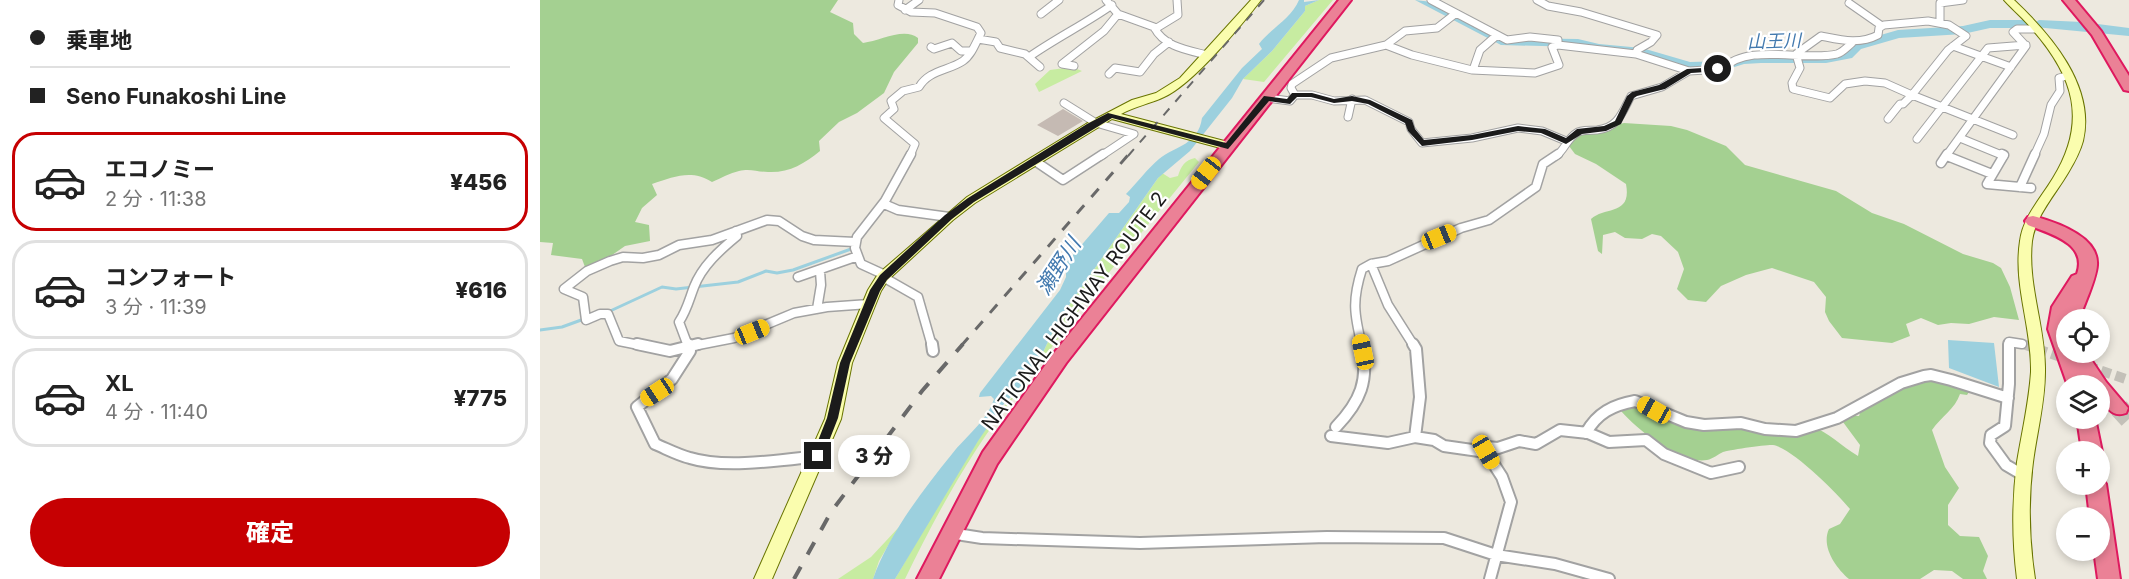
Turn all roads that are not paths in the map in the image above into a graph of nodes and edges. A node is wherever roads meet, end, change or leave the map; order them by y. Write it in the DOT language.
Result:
graph roads {
  1 [pos="899,0"];
  2 [pos="919,0"];
  3 [pos="1059,0"];
  4 [pos="1177,0"];
  5 [pos="1256,0"];
  6 [pos="1345,0"];
  7 [pos="1431,0"];
  8 [pos="1537,0"];
  9 [pos="1963,0"];
  10 [pos="2009,0"];
  11 [pos="2069,0"];
  12 [pos="1109,3"];
  13 [pos="1849,3"];
  14 [pos="905,10"];
  15 [pos="1041,14"];
  16 [pos="1118,14"];
  17 [pos="1454,15"];
  18 [pos="1940,22"];
  19 [pos="1882,26"];
  20 [pos="1155,28"];
  21 [pos="2036,29"];
  22 [pos="1495,37"];
  23 [pos="978,39"];
  24 [pos="1169,42"];
  25 [pos="1852,43"];
  26 [pos="1558,44"];
  27 [pos="1386,45"];
  28 [pos="2026,45"];
  29 [pos="1953,46"];
  30 [pos="931,47"];
  31 [pos="970,51"];
  32 [pos="1637,52"];
  33 [pos="1207,55"];
  34 [pos="1029,57"];
  35 [pos="1981,57"];
  36 [pos="1797,58"];
  37 [pos="1074,66"];
  38 [pos="1040,67"];
  39 [pos="2011,67"];
  40 [pos="1473,70"];
  41 [pos="1689,71"];
  42 [pos="1109,74"];
  43 [pos="2063,78"];
  44 [pos="2129,87"];
  45 [pos="1295,95"];
  46 [pos="1912,95"];
  47 [pos="1267,98"];
  48 [pos="1352,99"];
  49 [pos="1064,102"];
  50 [pos="1941,107"];
  51 [pos="1111,115"];
  52 [pos="1348,117"];
  53 [pos="1888,119"];
  54 [pos="1972,119"];
  55 [pos="1096,123"];
  56 [pos="2013,135"];
  57 [pos="1960,138"];
  58 [pos="1917,139"];
  59 [pos="1566,141"];
  60 [pos="1221,145"];
  61 [pos="1947,156"];
  62 [pos="1035,161"];
  63 [pos="1941,163"];
  64 [pos="1992,174"];
  65 [pos="2020,187"];
  66 [pos="2031,188"];
  67 [pos="884,204"];
  68 [pos="2040,208"];
  69 [pos="949,217"];
  70 [pos="736,231"];
  71 [pos="855,242"];
  72 [pos="858,256"];
  73 [pos="1371,264"];
  74 [pos="2089,264"];
  75 [pos="820,271"];
  76 [pos="884,276"];
  77 [pos="798,277"];
  78 [pos="869,304"];
  79 [pos="817,309"];
  80 [pos="2074,309"];
  81 [pos="2022,344"];
  82 [pos="689,348"];
  83 [pos="933,351"];
  84 [pos="2072,375"];
  85 [pos="2008,398"];
  86 [pos="2110,398"];
  87 [pos="2119,408"];
  88 [pos="1586,433"];
  89 [pos="1415,437"];
  90 [pos="1486,452"];
  91 [pos="818,456"];
  92 [pos="1739,467"];
  93 [pos="2023,475"];
  94 [pos="950,533"];
  95 [pos="1496,555"];
  96 [pos="2106,561"];
  97 [pos="763,579"];
  98 [pos="928,579"];
  99 [pos="1490,579"];
  100 [pos="1609,579"];
  101 [pos="2026,579"];
  102 [pos="2109,579"];
  1 -- 14 [label="street"];
  2 -- 14 [label="street"];
  3 -- 15 [label="street"];
  4 -- 20 [label="street"];
  5 -- 33 [label="street"];
  6 -- 47 [label="highway, NATIONAL HIGHWAY ROUTE 2"];
  7 -- 17 [label="street"];
  8 -- 32 [label="street"];
  9 -- 18 [label="street"];
  10 -- 21 [label="street"];
  11 -- 44 [label="highway"];
  12 -- 16 [label="street"];
  12 -- 34 [label="street"];
  13 -- 19 [label="street"];
  14 -- 23 [label="street"];
  16 -- 20 [label="street"];
  16 -- 37 [label="street"];
  17 -- 22 [label="street"];
  17 -- 27 [label="street"];
  18 -- 19 [label="street"];
  18 -- 29 [label="street"];
  19 -- 25 [label="street"];
  20 -- 24 [label="street"];
  21 -- 28 [label="street"];
  21 -- 68 [label="street"];
  22 -- 26 [label="street"];
  22 -- 40 [label="street"];
  23 -- 31 [label="street"];
  23 -- 34 [label="street"];
  24 -- 33 [label="street"];
  24 -- 42 [label="street"];
  25 -- 36 [label="street"];
  25 -- 36 [label="street"];
  26 -- 32 [label="street"];
  26 -- 40 [label="street"];
  27 -- 40 [label="street"];
  27 -- 45 [label="street"];
  28 -- 35 [label="street"];
  28 -- 39 [label="street"];
  29 -- 35 [label="street"];
  29 -- 46 [label="street"];
  30 -- 31 [label="street"];
  31 -- 67 [label="street"];
  32 -- 41 [label="street"];
  33 -- 51 [label="street"];
  34 -- 38 [label="street"];
  35 -- 39 [label="street"];
  35 -- 50 [label="street"];
  36 -- 41 [label="street"];
  36 -- 46 [label="street"];
  39 -- 54 [label="street"];
  41 -- 59 [label="street"];
  43 -- 65 [label="street"];
  45 -- 47 [label="street"];
  45 -- 48 [label="street"];
  46 -- 50 [label="street"];
  46 -- 53 [label="street"];
  47 -- 60 [label="highway, NATIONAL HIGHWAY ROUTE 2"];
  48 -- 52 [label="street"];
  48 -- 59 [label="street"];
  49 -- 55 [label="street"];
  50 -- 54 [label="street"];
  50 -- 58 [label="street"];
  51 -- 55 [label="street"];
  51 -- 60 [label="street"];
  54 -- 56 [label="street"];
  54 -- 57 [label="street"];
  55 -- 62 [label="street"];
  55 -- 62 [label="street"];
  57 -- 61 [label="street"];
  57 -- 64 [label="street"];
  59 -- 73 [label="street"];
  60 -- 94 [label="highway, NATIONAL HIGHWAY ROUTE 2"];
  61 -- 63 [label="street"];
  61 -- 64 [label="street"];
  62 -- 69 [label="street"];
  64 -- 65 [label="street"];
  65 -- 66 [label="street"];
  67 -- 69 [label="street"];
  67 -- 71 [label="street"];
  68 -- 74 [label="highway"];
  68 -- 93 [label="street"];
  69 -- 76 [label="street"];
  70 -- 71 [label="street"];
  70 -- 82 [label="street"];
  70 -- 82 [label="street"];
  71 -- 72 [label="street"];
  72 -- 75 [label="street"];
  72 -- 76 [label="street"];
  73 -- 89 [label="street"];
  73 -- 89 [label="street"];
  74 -- 80 [label="highway"];
  74 -- 84 [label="highway"];
  75 -- 77 [label="street"];
  75 -- 79 [label="street"];
  76 -- 78 [label="street"];
  76 -- 83 [label="street"];
  78 -- 79 [label="street"];
  78 -- 91 [label="street"];
  79 -- 82 [label="street"];
  81 -- 85 [label="street"];
  82 -- 91 [label="street"];
  85 -- 88 [label="street"];
  85 -- 93 [label="street"];
  86 -- 87 [label="highway"];
  88 -- 90 [label="street"];
  88 -- 92 [label="street"];
  89 -- 90 [label="street"];
  90 -- 95 [label="street"];
  91 -- 97 [label="street"];
  93 -- 101 [label="street"];
  94 -- 95 [label="street"];
  94 -- 98 [label="highway, NATIONAL HIGHWAY ROUTE 2"];
  95 -- 99 [label="street"];
  95 -- 100 [label="street"];
  96 -- 102 [label="highway"];
}
